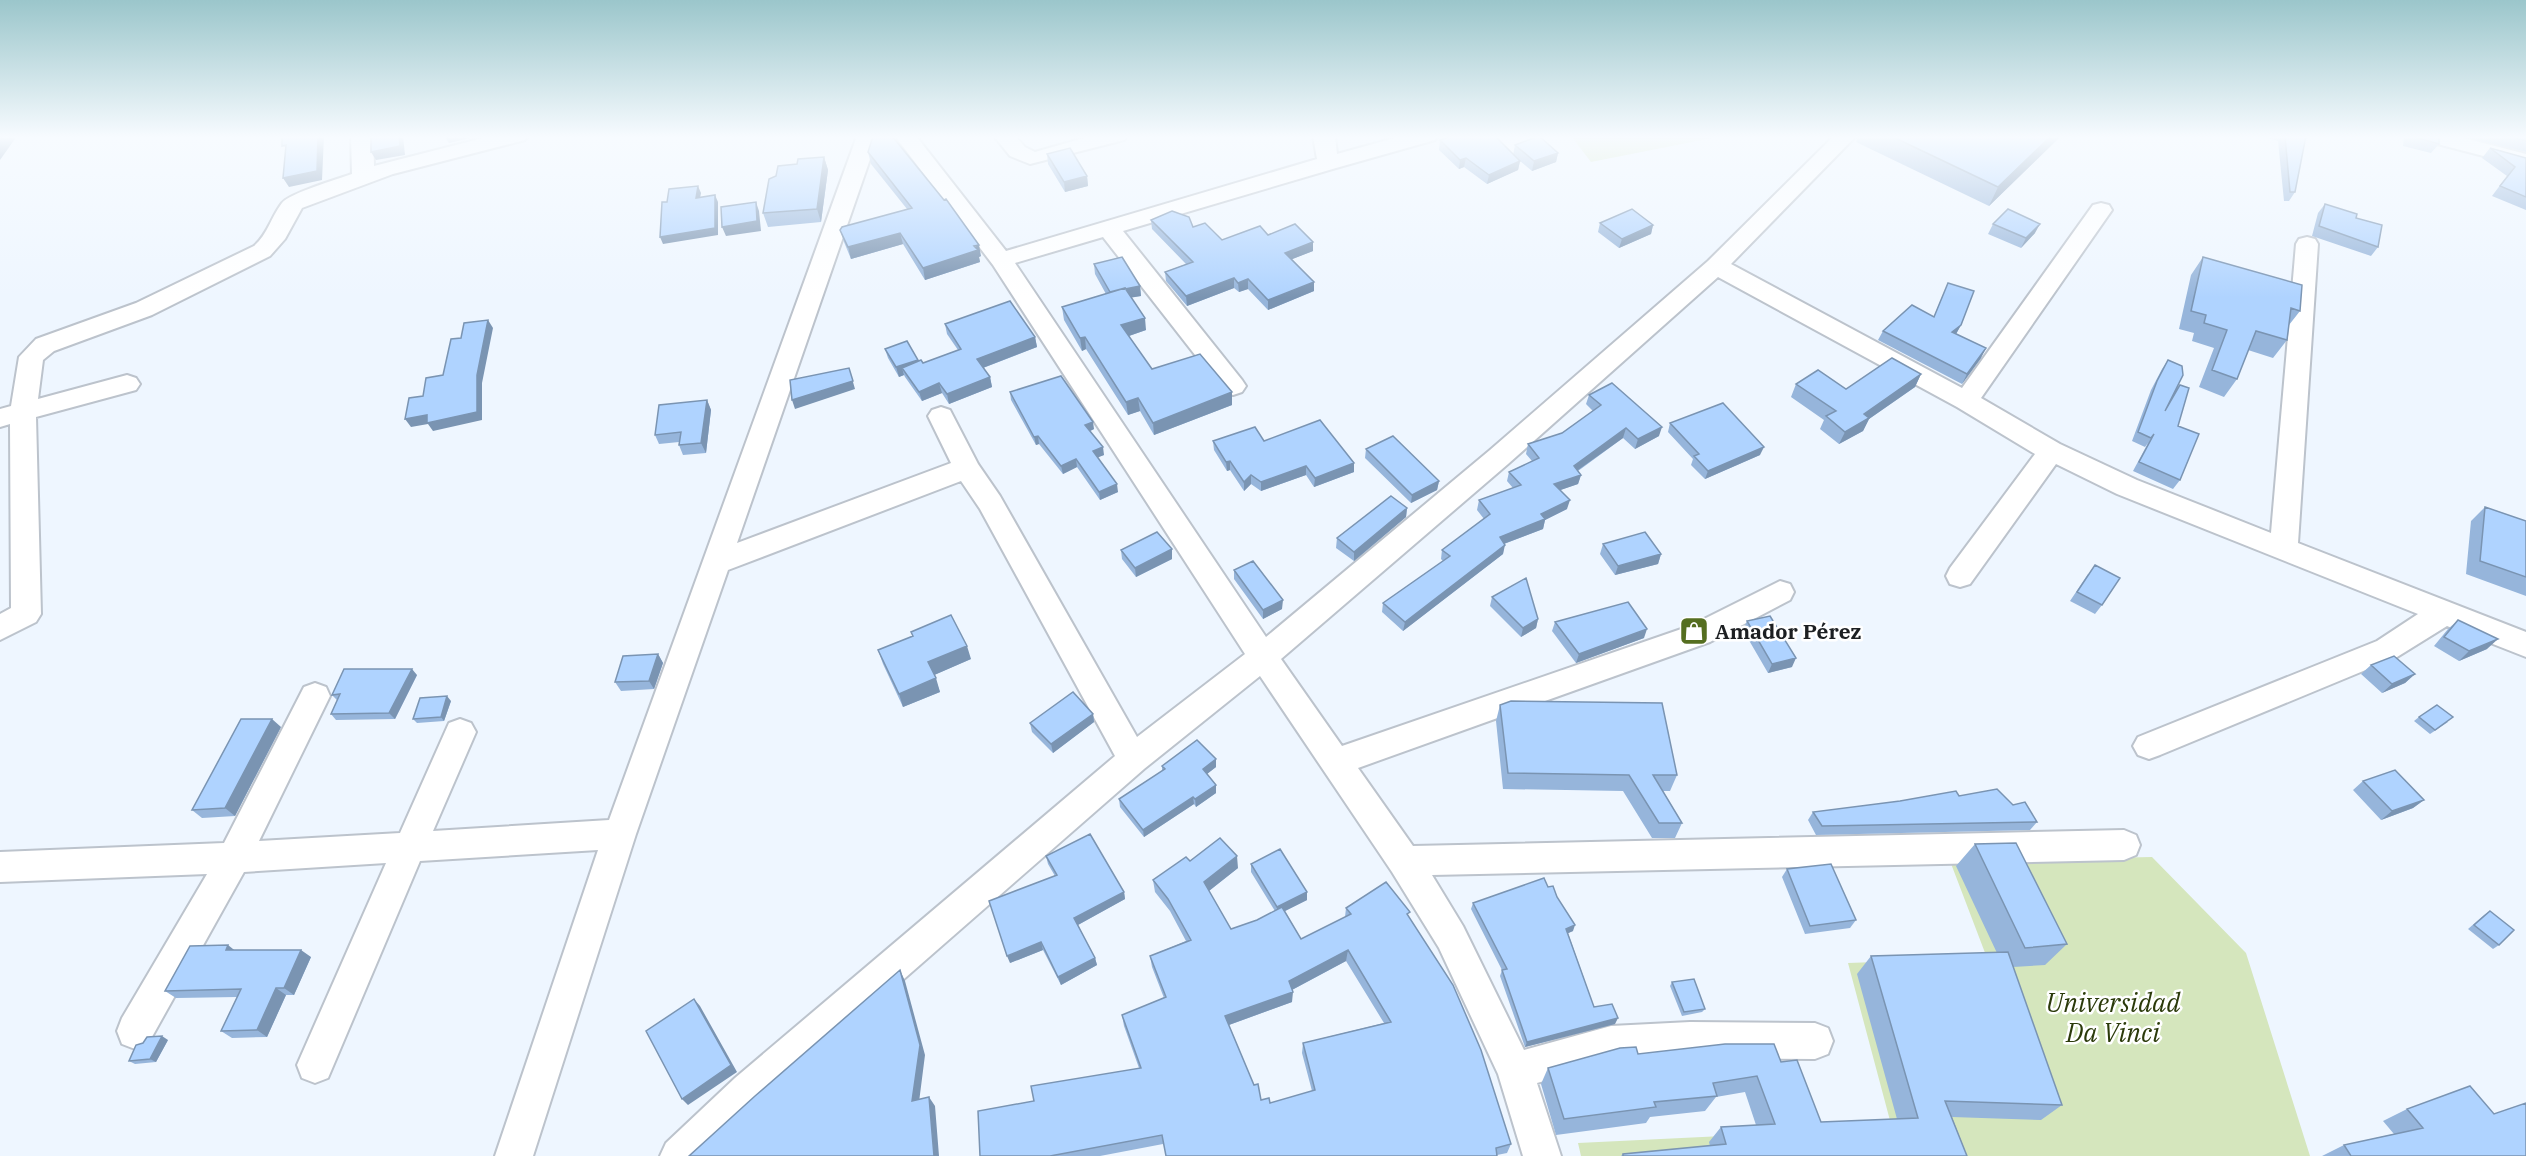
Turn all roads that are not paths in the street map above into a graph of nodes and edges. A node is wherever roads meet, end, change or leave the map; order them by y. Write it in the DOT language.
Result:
graph roads {
  1 [pos="327,190"];
  2 [pos="849,190"];
  3 [pos="946,190"];
  4 [pos="1239,190"];
  5 [pos="1792,190"];
  6 [pos="2101,210"];
  7 [pos="1109,229"];
  8 [pos="2307,244"];
  9 [pos="1000,260"];
  10 [pos="1716,266"];
  11 [pos="127,384"];
  12 [pos="1233,386"];
  13 [pos="1966,401"];
  14 [pos="11,414"];
  15 [pos="940,416"];
  16 [pos="2051,451"];
  17 [pos="967,468"];
  18 [pos="2284,548"];
  19 [pos="718,562"];
  20 [pos="1960,576"];
  21 [pos="1780,592"];
  22 [pos="2444,613"];
  23 [pos="0,628"];
  24 [pos="2526,645"];
  25 [pos="1263,657"];
  26 [pos="315,696"];
  27 [pos="460,732"];
  28 [pos="2149,746"];
  29 [pos="1133,759"];
  30 [pos="1336,762"];
  31 [pos="620,834"];
  32 [pos="2124,845"];
  33 [pos="409,846"];
  34 [pos="234,858"];
  35 [pos="1404,861"];
  36 [pos="0,867"];
  37 [pos="135,1031"];
  38 [pos="1815,1041"];
  39 [pos="315,1065"];
  40 [pos="1515,1071"];
  41 [pos="514,1156"];
  42 [pos="680,1156"];
  43 [pos="1542,1156"];
  1 -- 14 [label="street"];
  2 -- 19 [label="street"];
  3 -- 9 [label="street"];
  4 -- 7 [label="street"];
  5 -- 10 [label="street"];
  6 -- 13 [label="street"];
  7 -- 9 [label="street"];
  7 -- 12 [label="street"];
  8 -- 18 [label="street"];
  9 -- 25 [label="street"];
  10 -- 13 [label="street"];
  10 -- 25 [label="street"];
  11 -- 14 [label="street"];
  13 -- 16 [label="street"];
  14 -- 23 [label="street"];
  15 -- 17 [label="street"];
  16 -- 18 [label="street"];
  16 -- 20 [label="street"];
  17 -- 19 [label="street"];
  17 -- 29 [label="street"];
  18 -- 22 [label="street"];
  19 -- 31 [label="street"];
  21 -- 30 [label="street"];
  22 -- 24 [label="street"];
  22 -- 28 [label="street"];
  25 -- 29 [label="street"];
  25 -- 30 [label="street"];
  26 -- 34 [label="street"];
  27 -- 33 [label="street"];
  29 -- 42 [label="street"];
  30 -- 35 [label="street"];
  31 -- 33 [label="street"];
  31 -- 41 [label="street"];
  32 -- 35 [label="street"];
  33 -- 34 [label="street"];
  33 -- 39 [label="street"];
  34 -- 36 [label="street"];
  34 -- 37 [label="street"];
  35 -- 40 [label="street"];
  38 -- 40 [label="street"];
  40 -- 43 [label="street"];
}
